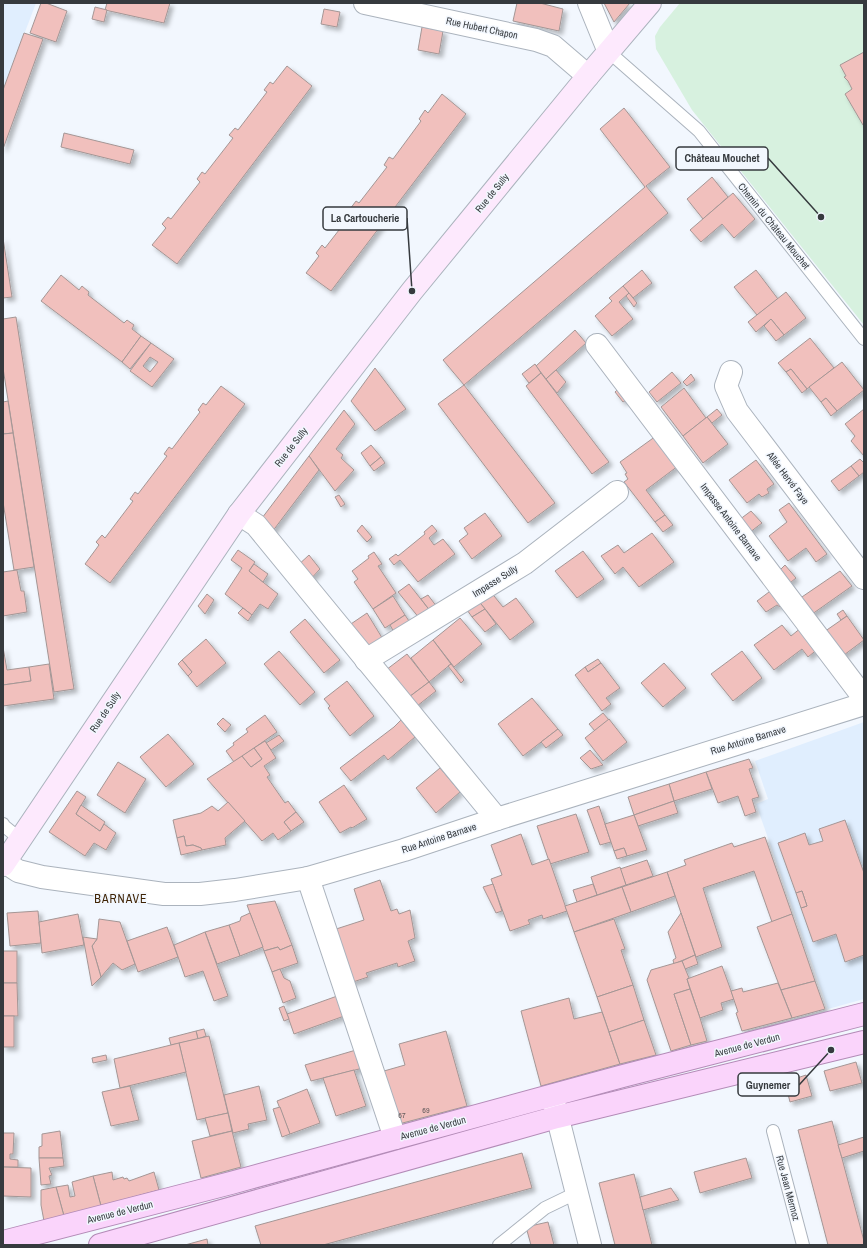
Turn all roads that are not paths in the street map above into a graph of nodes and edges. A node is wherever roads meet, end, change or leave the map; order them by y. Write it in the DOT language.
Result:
graph roads {
  1 [pos="365,3"];
  2 [pos="589,3"];
  3 [pos="650,3"];
  4 [pos="609,52"];
  5 [pos="588,76"];
  6 [pos="864,339"];
  7 [pos="597,345"];
  8 [pos="731,372"];
  9 [pos="617,492"];
  10 [pos="239,514"];
  11 [pos="864,578"];
  12 [pos="366,660"];
  13 [pos="864,698"];
  14 [pos="864,704"];
  15 [pos="497,819"];
  16 [pos="3,824"];
  17 [pos="20,839"];
  18 [pos="4,863"];
  19 [pos="308,878"];
  20 [pos="864,1014"];
  21 [pos="864,1042"];
  22 [pos="552,1096"];
  23 [pos="557,1117"];
  24 [pos="773,1132"];
  25 [pos="395,1138"];
  26 [pos="576,1193"];
  27 [pos="3,1242"];
  28 [pos="100,1245"];
  29 [pos="499,1245"];
  30 [pos="590,1245"];
  31 [pos="803,1245"];
  1 -- 5 [label="street, Rue Hubert Chapon"];
  2 -- 4 [label="street"];
  3 -- 4 [label="street, Rue de Sully"];
  4 -- 5 [label="street, Rue de Sully"];
  4 -- 6 [label="lane, Chemin du Château Mouchet"];
  5 -- 10 [label="street, Rue de Sully"];
  7 -- 13 [label="street, Impasse Antoine Barnave"];
  8 -- 11 [label="street, Allée Hervé Faye"];
  9 -- 12 [label="street, Impasse Sully"];
  10 -- 12 [label="street"];
  10 -- 17 [label="street, Rue de Sully"];
  12 -- 15 [label="street"];
  14 -- 15 [label="street, Rue Antoine Barnave"];
  15 -- 19 [label="street, Rue Antoine Barnave"];
  16 -- 17 [label="lane"];
  17 -- 18 [label="street, Rue de Sully"];
  18 -- 19 [label="street, Rue Antoine Barnave"];
  19 -- 25 [label="street"];
  20 -- 22 [label="main road, Avenue de Verdun"];
  21 -- 23 [label="main road"];
  22 -- 23 [label="street"];
  22 -- 25 [label="main road, Avenue de Verdun"];
  23 -- 26 [label="street"];
  23 -- 28 [label="main road"];
  24 -- 31 [label="lane, Rue Jean Mermoz"];
  25 -- 27 [label="main road, Avenue de Verdun"];
  26 -- 29 [label="lane"];
  26 -- 30 [label="street"];
}
